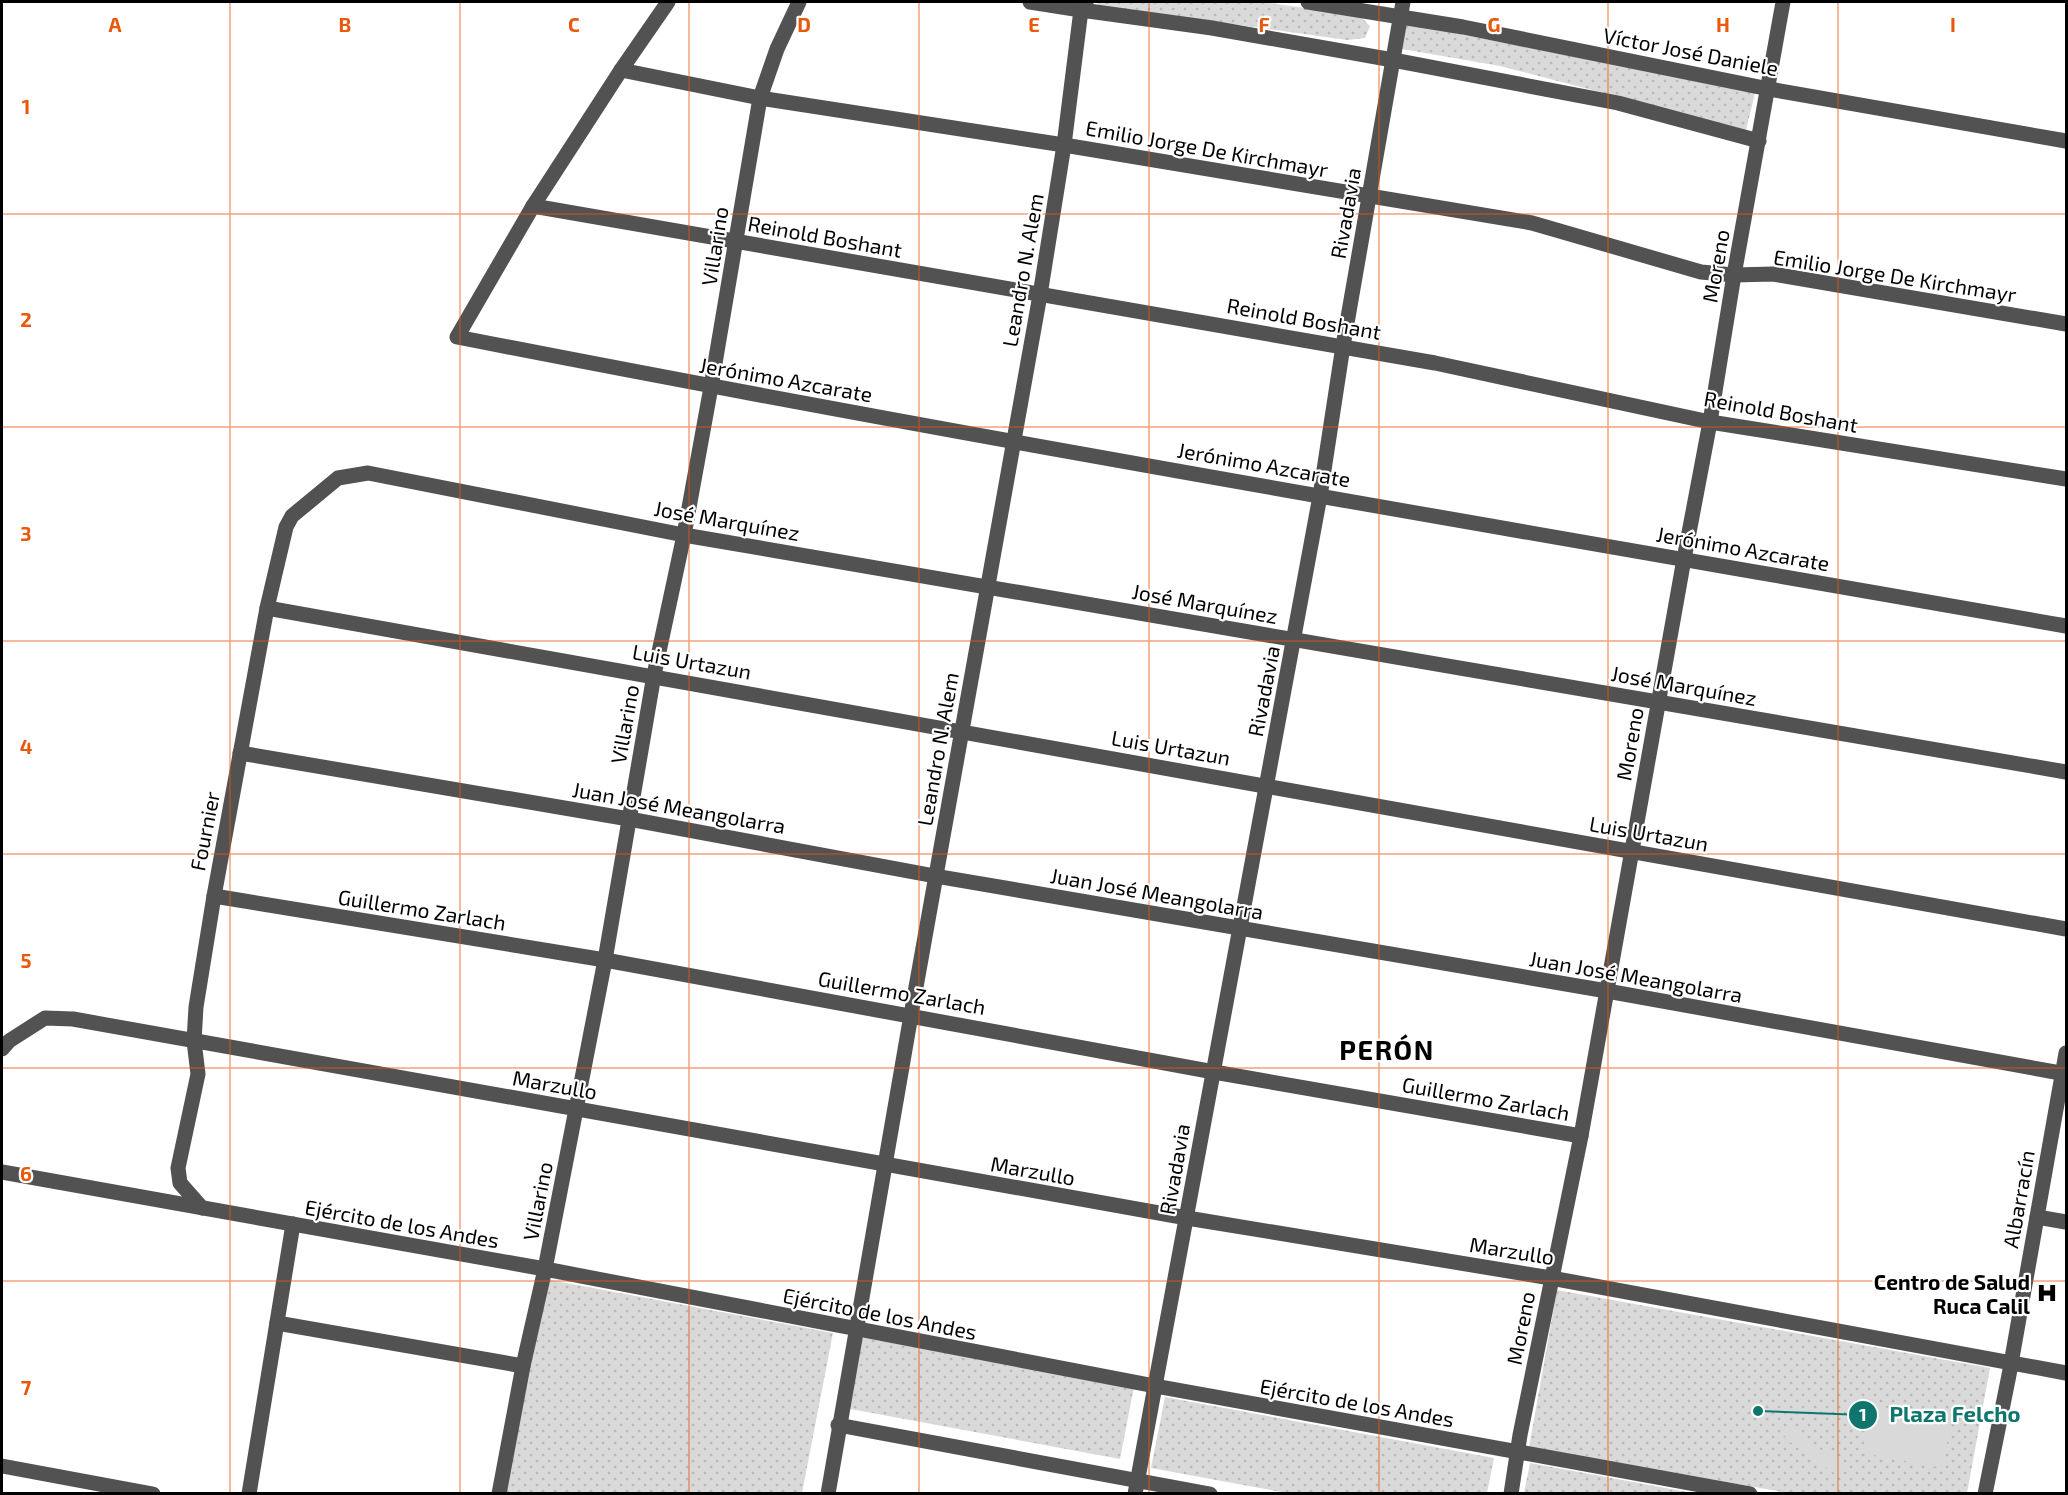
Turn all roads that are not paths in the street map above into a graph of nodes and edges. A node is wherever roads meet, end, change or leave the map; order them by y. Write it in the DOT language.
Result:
graph roads {
  1 [pos="668,2"];
  2 [pos="799,2"];
  3 [pos="1030,2"];
  4 [pos="1308,2"];
  5 [pos="1403,2"];
  6 [pos="1784,2"];
  7 [pos="1084,6"];
  8 [pos="1400,17"];
  9 [pos="1393,60"];
  10 [pos="621,70"];
  11 [pos="1768,89"];
  12 [pos="760,98"];
  13 [pos="1759,141"];
  14 [pos="2067,141"];
  15 [pos="1064,145"];
  16 [pos="1370,197"];
  17 [pos="533,206"];
  18 [pos="736,242"];
  19 [pos="1734,275"];
  20 [pos="1040,295"];
  21 [pos="2067,324"];
  22 [pos="1343,346"];
  23 [pos="711,387"];
  24 [pos="1710,422"];
  25 [pos="1012,442"];
  26 [pos="338,478"];
  27 [pos="2067,479"];
  28 [pos="1320,495"];
  29 [pos="684,535"];
  30 [pos="1684,559"];
  31 [pos="987,587"];
  32 [pos="267,608"];
  33 [pos="2067,626"];
  34 [pos="1294,639"];
  35 [pos="654,675"];
  36 [pos="1658,702"];
  37 [pos="961,731"];
  38 [pos="240,753"];
  39 [pos="2067,772"];
  40 [pos="1266,786"];
  41 [pos="629,819"];
  42 [pos="1631,851"];
  43 [pos="935,876"];
  44 [pos="214,896"];
  45 [pos="1240,929"];
  46 [pos="2067,929"];
  47 [pos="605,960"];
  48 [pos="1607,991"];
  49 [pos="910,1015"];
  50 [pos="194,1041"];
  51 [pos="2,1049"];
  52 [pos="2067,1053"];
  53 [pos="1214,1071"];
  54 [pos="2064,1074"];
  55 [pos="576,1109"];
  56 [pos="1581,1136"];
  57 [pos="884,1165"];
  58 [pos="2,1172"];
  59 [pos="202,1208"];
  60 [pos="2037,1217"];
  61 [pos="1186,1218"];
  62 [pos="2067,1222"];
  63 [pos="293,1224"];
  64 [pos="545,1269"];
  65 [pos="1551,1278"];
  66 [pos="277,1323"];
  67 [pos="855,1330"];
  68 [pos="2010,1363"];
  69 [pos="523,1366"];
  70 [pos="2067,1373"];
  71 [pos="1155,1386"];
  72 [pos="838,1425"];
  73 [pos="1518,1453"];
  74 [pos="2,1466"];
  75 [pos="1137,1487"];
  76 [pos="153,1494"];
  77 [pos="249,1494"];
  78 [pos="499,1494"];
  79 [pos="828,1494"];
  80 [pos="1210,1494"];
  81 [pos="1511,1494"];
  82 [pos="1750,1494"];
  83 [pos="1985,1494"];
  1 -- 10 [label="street"];
  2 -- 12 [label="street, Villarino"];
  3 -- 7 [label="street"];
  4 -- 8 [label="street, Víctor José Daniele"];
  5 -- 8 [label="street, Rivadavia"];
  6 -- 11 [label="street, Moreno"];
  7 -- 9 [label="street"];
  7 -- 15 [label="street, Leandro N. Alem"];
  8 -- 9 [label="street, Rivadavia"];
  8 -- 11 [label="street, Víctor José Daniele"];
  9 -- 13 [label="street"];
  9 -- 16 [label="street, Rivadavia"];
  10 -- 12 [label="street, Emilio Jorge De Kirchmayr"];
  10 -- 17 [label="street"];
  11 -- 13 [label="street, Moreno"];
  11 -- 14 [label="street, Víctor José Daniele"];
  12 -- 15 [label="street, Emilio Jorge De Kirchmayr"];
  12 -- 18 [label="street, Villarino"];
  13 -- 19 [label="street, Moreno"];
  15 -- 16 [label="street, Emilio Jorge De Kirchmayr"];
  15 -- 20 [label="street, Leandro N. Alem"];
  16 -- 19 [label="street, Emilio Jorge De Kirchmayr"];
  16 -- 22 [label="street, Rivadavia"];
  17 -- 18 [label="street, Reinold Boshant"];
  17 -- 23 [label="street, Jerónimo Azcarate"];
  18 -- 20 [label="street, Reinold Boshant"];
  18 -- 23 [label="street, Villarino"];
  19 -- 21 [label="street, Emilio Jorge De Kirchmayr"];
  19 -- 24 [label="street, Moreno"];
  20 -- 22 [label="street, Reinold Boshant"];
  20 -- 25 [label="street, Leandro N. Alem"];
  22 -- 24 [label="street, Reinold Boshant"];
  22 -- 28 [label="street, Rivadavia"];
  23 -- 25 [label="street, Jerónimo Azcarate"];
  23 -- 29 [label="street, Villarino"];
  24 -- 27 [label="street, Reinold Boshant"];
  24 -- 30 [label="street, Moreno"];
  25 -- 28 [label="street, Jerónimo Azcarate"];
  25 -- 31 [label="street, Leandro N. Alem"];
  26 -- 29 [label="street, José Marquínez"];
  26 -- 32 [label="street, Fournier"];
  28 -- 30 [label="street, Jerónimo Azcarate"];
  28 -- 34 [label="street, Rivadavia"];
  29 -- 31 [label="street, José Marquínez"];
  29 -- 35 [label="street, Villarino"];
  30 -- 33 [label="street, Jerónimo Azcarate"];
  30 -- 36 [label="street, Moreno"];
  31 -- 34 [label="street, José Marquínez"];
  31 -- 37 [label="street, Leandro N. Alem"];
  32 -- 35 [label="street, Luis Urtazun"];
  32 -- 38 [label="street, Fournier"];
  34 -- 36 [label="street, José Marquínez"];
  34 -- 40 [label="street, Rivadavia"];
  35 -- 37 [label="street, Luis Urtazun"];
  35 -- 41 [label="street, Villarino"];
  36 -- 39 [label="street, José Marquínez"];
  36 -- 42 [label="street, Moreno"];
  37 -- 40 [label="street, Luis Urtazun"];
  37 -- 43 [label="street, Leandro N. Alem"];
  38 -- 41 [label="street, Juan José Meangolarra"];
  38 -- 44 [label="street, Fournier"];
  40 -- 42 [label="street, Luis Urtazun"];
  40 -- 45 [label="street, Rivadavia"];
  41 -- 43 [label="street, Juan José Meangolarra"];
  41 -- 47 [label="street, Villarino"];
  42 -- 46 [label="street, Luis Urtazun"];
  42 -- 48 [label="street, Moreno"];
  43 -- 45 [label="street, Juan José Meangolarra"];
  43 -- 49 [label="street, Leandro N. Alem"];
  44 -- 47 [label="street, Guillermo Zarlach"];
  44 -- 50 [label="street, Fournier"];
  45 -- 48 [label="street, Juan José Meangolarra"];
  45 -- 53 [label="street, Rivadavia"];
  47 -- 49 [label="street, Guillermo Zarlach"];
  47 -- 55 [label="street, Villarino"];
  48 -- 54 [label="street, Juan José Meangolarra"];
  48 -- 56 [label="street, Moreno"];
  49 -- 53 [label="street, Guillermo Zarlach"];
  49 -- 57 [label="street, Leandro N. Alem"];
  50 -- 51 [label="street, Marzullo"];
  50 -- 55 [label="street, Marzullo"];
  50 -- 59 [label="street, Fournier"];
  52 -- 54 [label="street, Albarracín"];
  53 -- 56 [label="street, Guillermo Zarlach"];
  53 -- 61 [label="street, Rivadavia"];
  54 -- 60 [label="street, Albarracín"];
  55 -- 57 [label="street, Marzullo"];
  55 -- 64 [label="street, Villarino"];
  56 -- 65 [label="street, Moreno"];
  57 -- 61 [label="street, Marzullo"];
  57 -- 67 [label="street, Leandro N. Alem"];
  58 -- 59 [label="street, Ejército de los Andes"];
  59 -- 63 [label="street, Ejército de los Andes"];
  60 -- 62 [label="street"];
  60 -- 68 [label="street, Albarracín"];
  61 -- 65 [label="street, Marzullo"];
  61 -- 71 [label="street, Rivadavia"];
  63 -- 64 [label="street, Ejército de los Andes"];
  63 -- 66 [label="street"];
  64 -- 67 [label="street, Ejército de los Andes"];
  64 -- 69 [label="street, Villarino"];
  65 -- 68 [label="street, Marzullo"];
  65 -- 73 [label="street, Moreno"];
  66 -- 69 [label="street"];
  66 -- 77 [label="street"];
  67 -- 71 [label="street, Ejército de los Andes"];
  67 -- 72 [label="street, Leandro N. Alem"];
  68 -- 70 [label="street, Marzullo"];
  68 -- 83 [label="street, Albarracín"];
  69 -- 78 [label="street, Villarino"];
  71 -- 73 [label="street, Ejército de los Andes"];
  71 -- 75 [label="street, Rivadavia"];
  72 -- 75 [label="street"];
  72 -- 79 [label="street, Leandro N. Alem"];
  73 -- 81 [label="street, Moreno"];
  73 -- 82 [label="street, Ejército de los Andes"];
  74 -- 76 [label="street"];
  75 -- 80 [label="street"];
}
